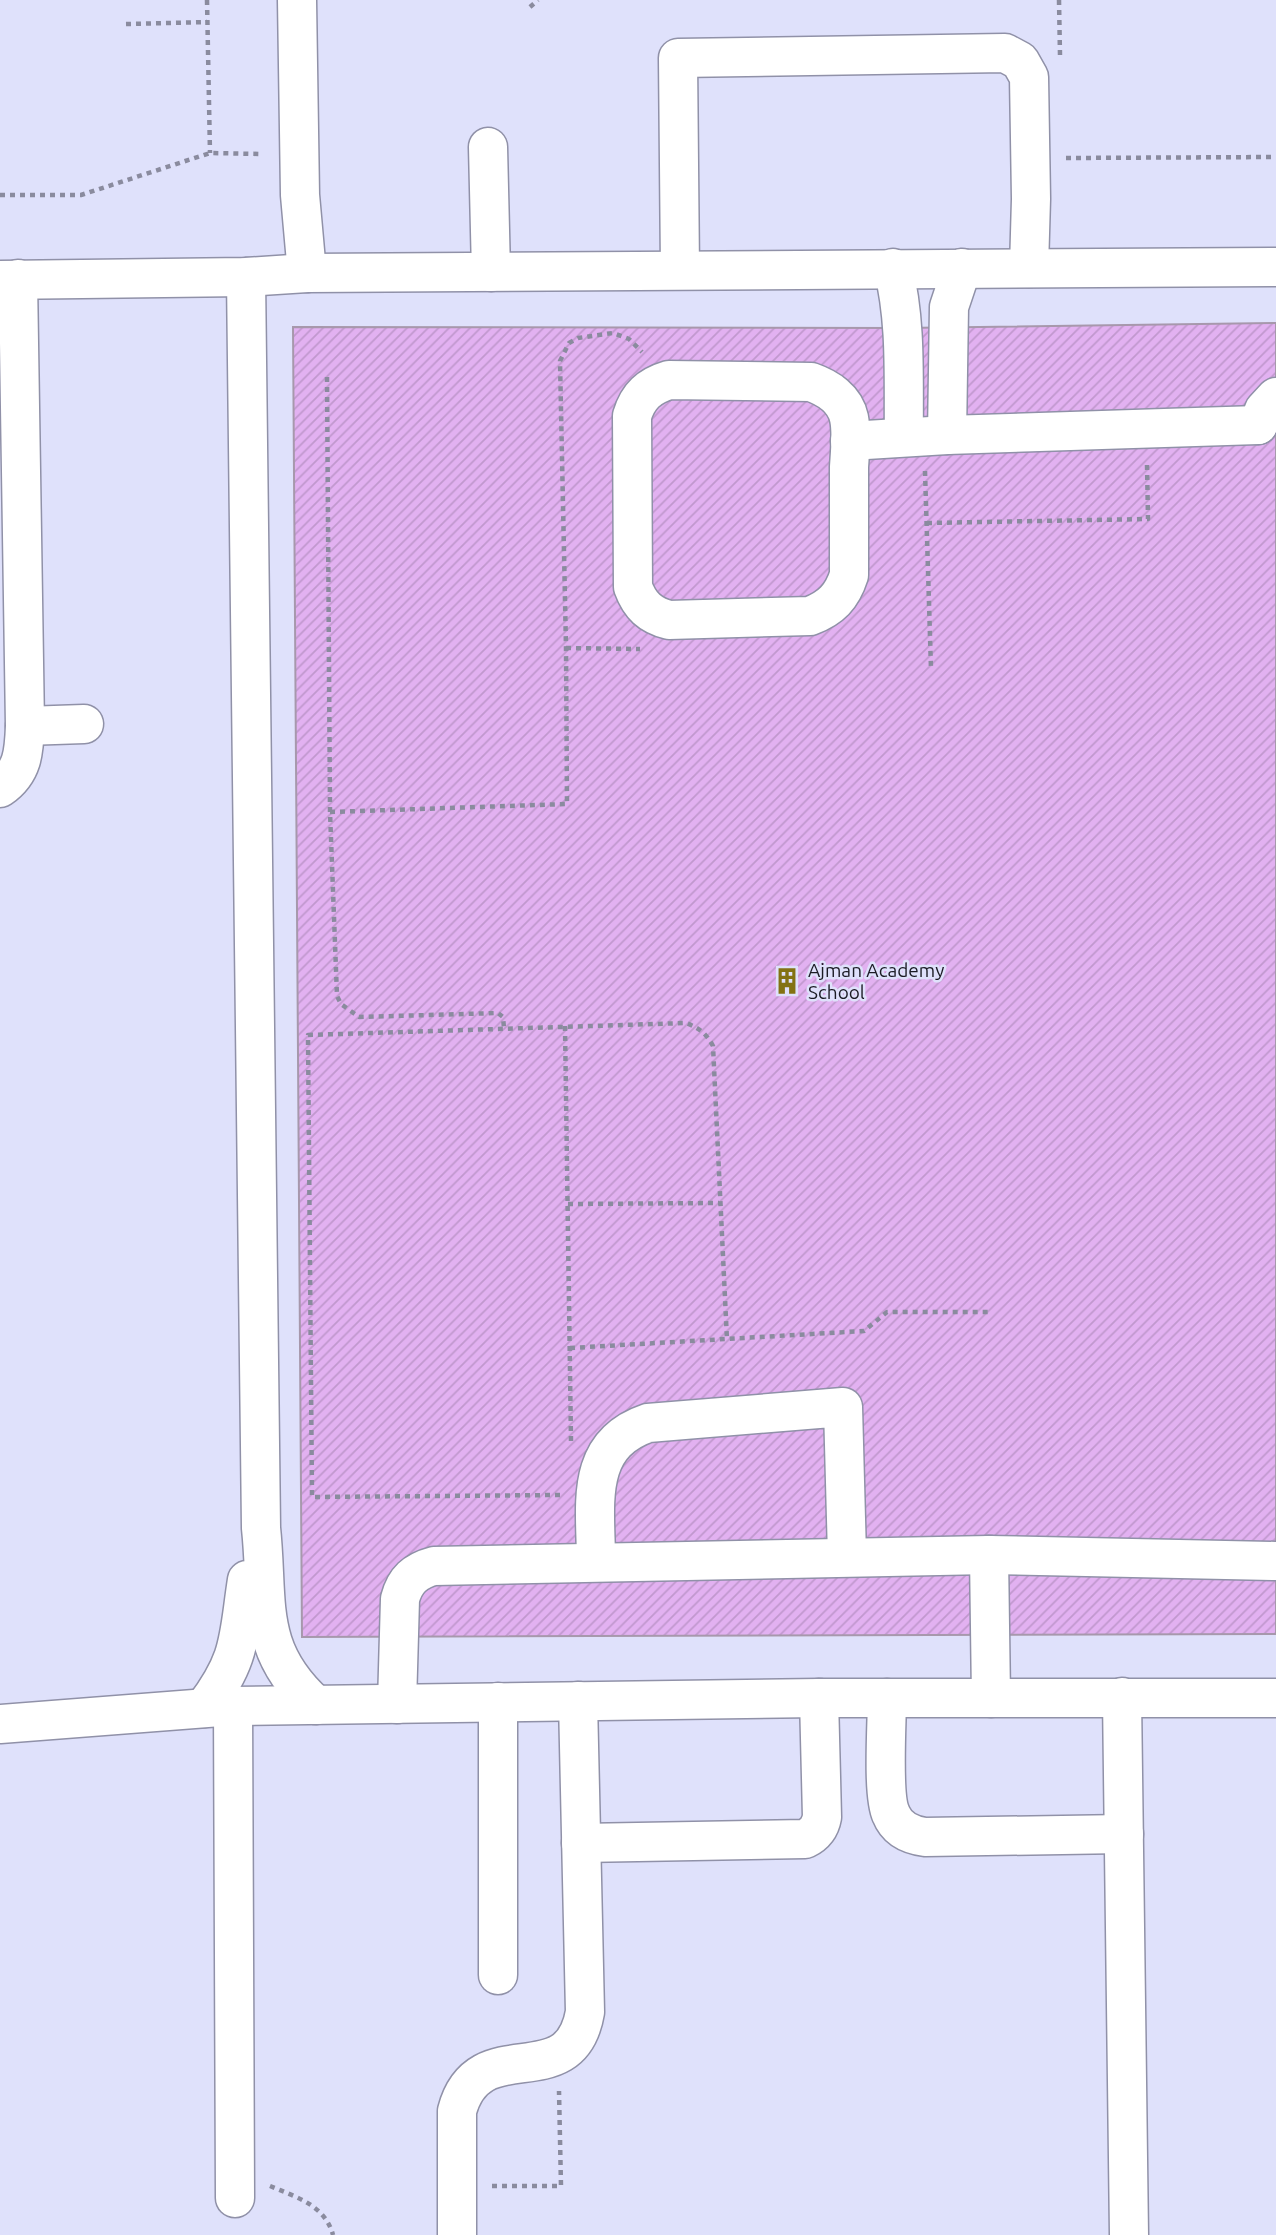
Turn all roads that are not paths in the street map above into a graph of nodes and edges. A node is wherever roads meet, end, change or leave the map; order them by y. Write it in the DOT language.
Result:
graph roads {
  1 [pos="297,0"];
  2 [pos="488,147"];
  3 [pos="1276,267"];
  4 [pos="893,268"];
  5 [pos="962,268"];
  6 [pos="1030,268"];
  7 [pos="680,270"];
  8 [pos="491,272"];
  9 [pos="307,273"];
  10 [pos="246,277"];
  11 [pos="9,280"];
  12 [pos="10,373"];
  13 [pos="1270,423"];
  14 [pos="925,436"];
  15 [pos="850,441"];
  16 [pos="83,724"];
  17 [pos="25,726"];
  18 [pos="0,788"];
  19 [pos="261,1528"];
  20 [pos="989,1555"];
  21 [pos="847,1556"];
  22 [pos="1276,1561"];
  23 [pos="596,1562"];
  24 [pos="1122,1697"];
  25 [pos="819,1698"];
  26 [pos="887,1698"];
  27 [pos="991,1698"];
  28 [pos="1276,1698"];
  29 [pos="578,1701"];
  30 [pos="498,1702"];
  31 [pos="397,1704"];
  32 [pos="316,1705"];
  33 [pos="219,1707"];
  34 [pos="0,1724"];
  35 [pos="1124,1834"];
  36 [pos="581,1843"];
  37 [pos="498,1975"];
  38 [pos="234,2184"];
  39 [pos="457,2235"];
  40 [pos="1129,2235"];
  1 -- 9 [label="street"];
  2 -- 8 [label="street"];
  3 -- 6 [label="street"];
  4 -- 5 [label="street"];
  4 -- 7 [label="street"];
  4 -- 14 [label="street"];
  5 -- 6 [label="street"];
  5 -- 14 [label="street"];
  6 -- 7 [label="street"];
  7 -- 8 [label="street"];
  8 -- 9 [label="street"];
  9 -- 10 [label="street"];
  10 -- 11 [label="street"];
  10 -- 19 [label="street"];
  11 -- 12 [label="street"];
  12 -- 17 [label="street"];
  13 -- 14 [label="street"];
  14 -- 15 [label="street"];
  15 -- 15 [label="street"];
  16 -- 17 [label="street"];
  17 -- 18 [label="street"];
  19 -- 32 [label="street"];
  19 -- 33 [label="street"];
  20 -- 21 [label="street"];
  20 -- 22 [label="street"];
  20 -- 27 [label="street"];
  21 -- 23 [label="street"];
  21 -- 23 [label="street"];
  23 -- 31 [label="street"];
  24 -- 27 [label="street"];
  24 -- 28 [label="street"];
  24 -- 35 [label="street"];
  25 -- 26 [label="street"];
  25 -- 29 [label="street"];
  25 -- 36 [label="street"];
  26 -- 27 [label="street"];
  26 -- 35 [label="street"];
  29 -- 30 [label="street"];
  29 -- 36 [label="street"];
  30 -- 31 [label="street"];
  30 -- 37 [label="street"];
  31 -- 32 [label="street"];
  32 -- 33 [label="street"];
  33 -- 34 [label="street"];
  33 -- 38 [label="street"];
  35 -- 40 [label="street"];
  36 -- 39 [label="street"];
}
